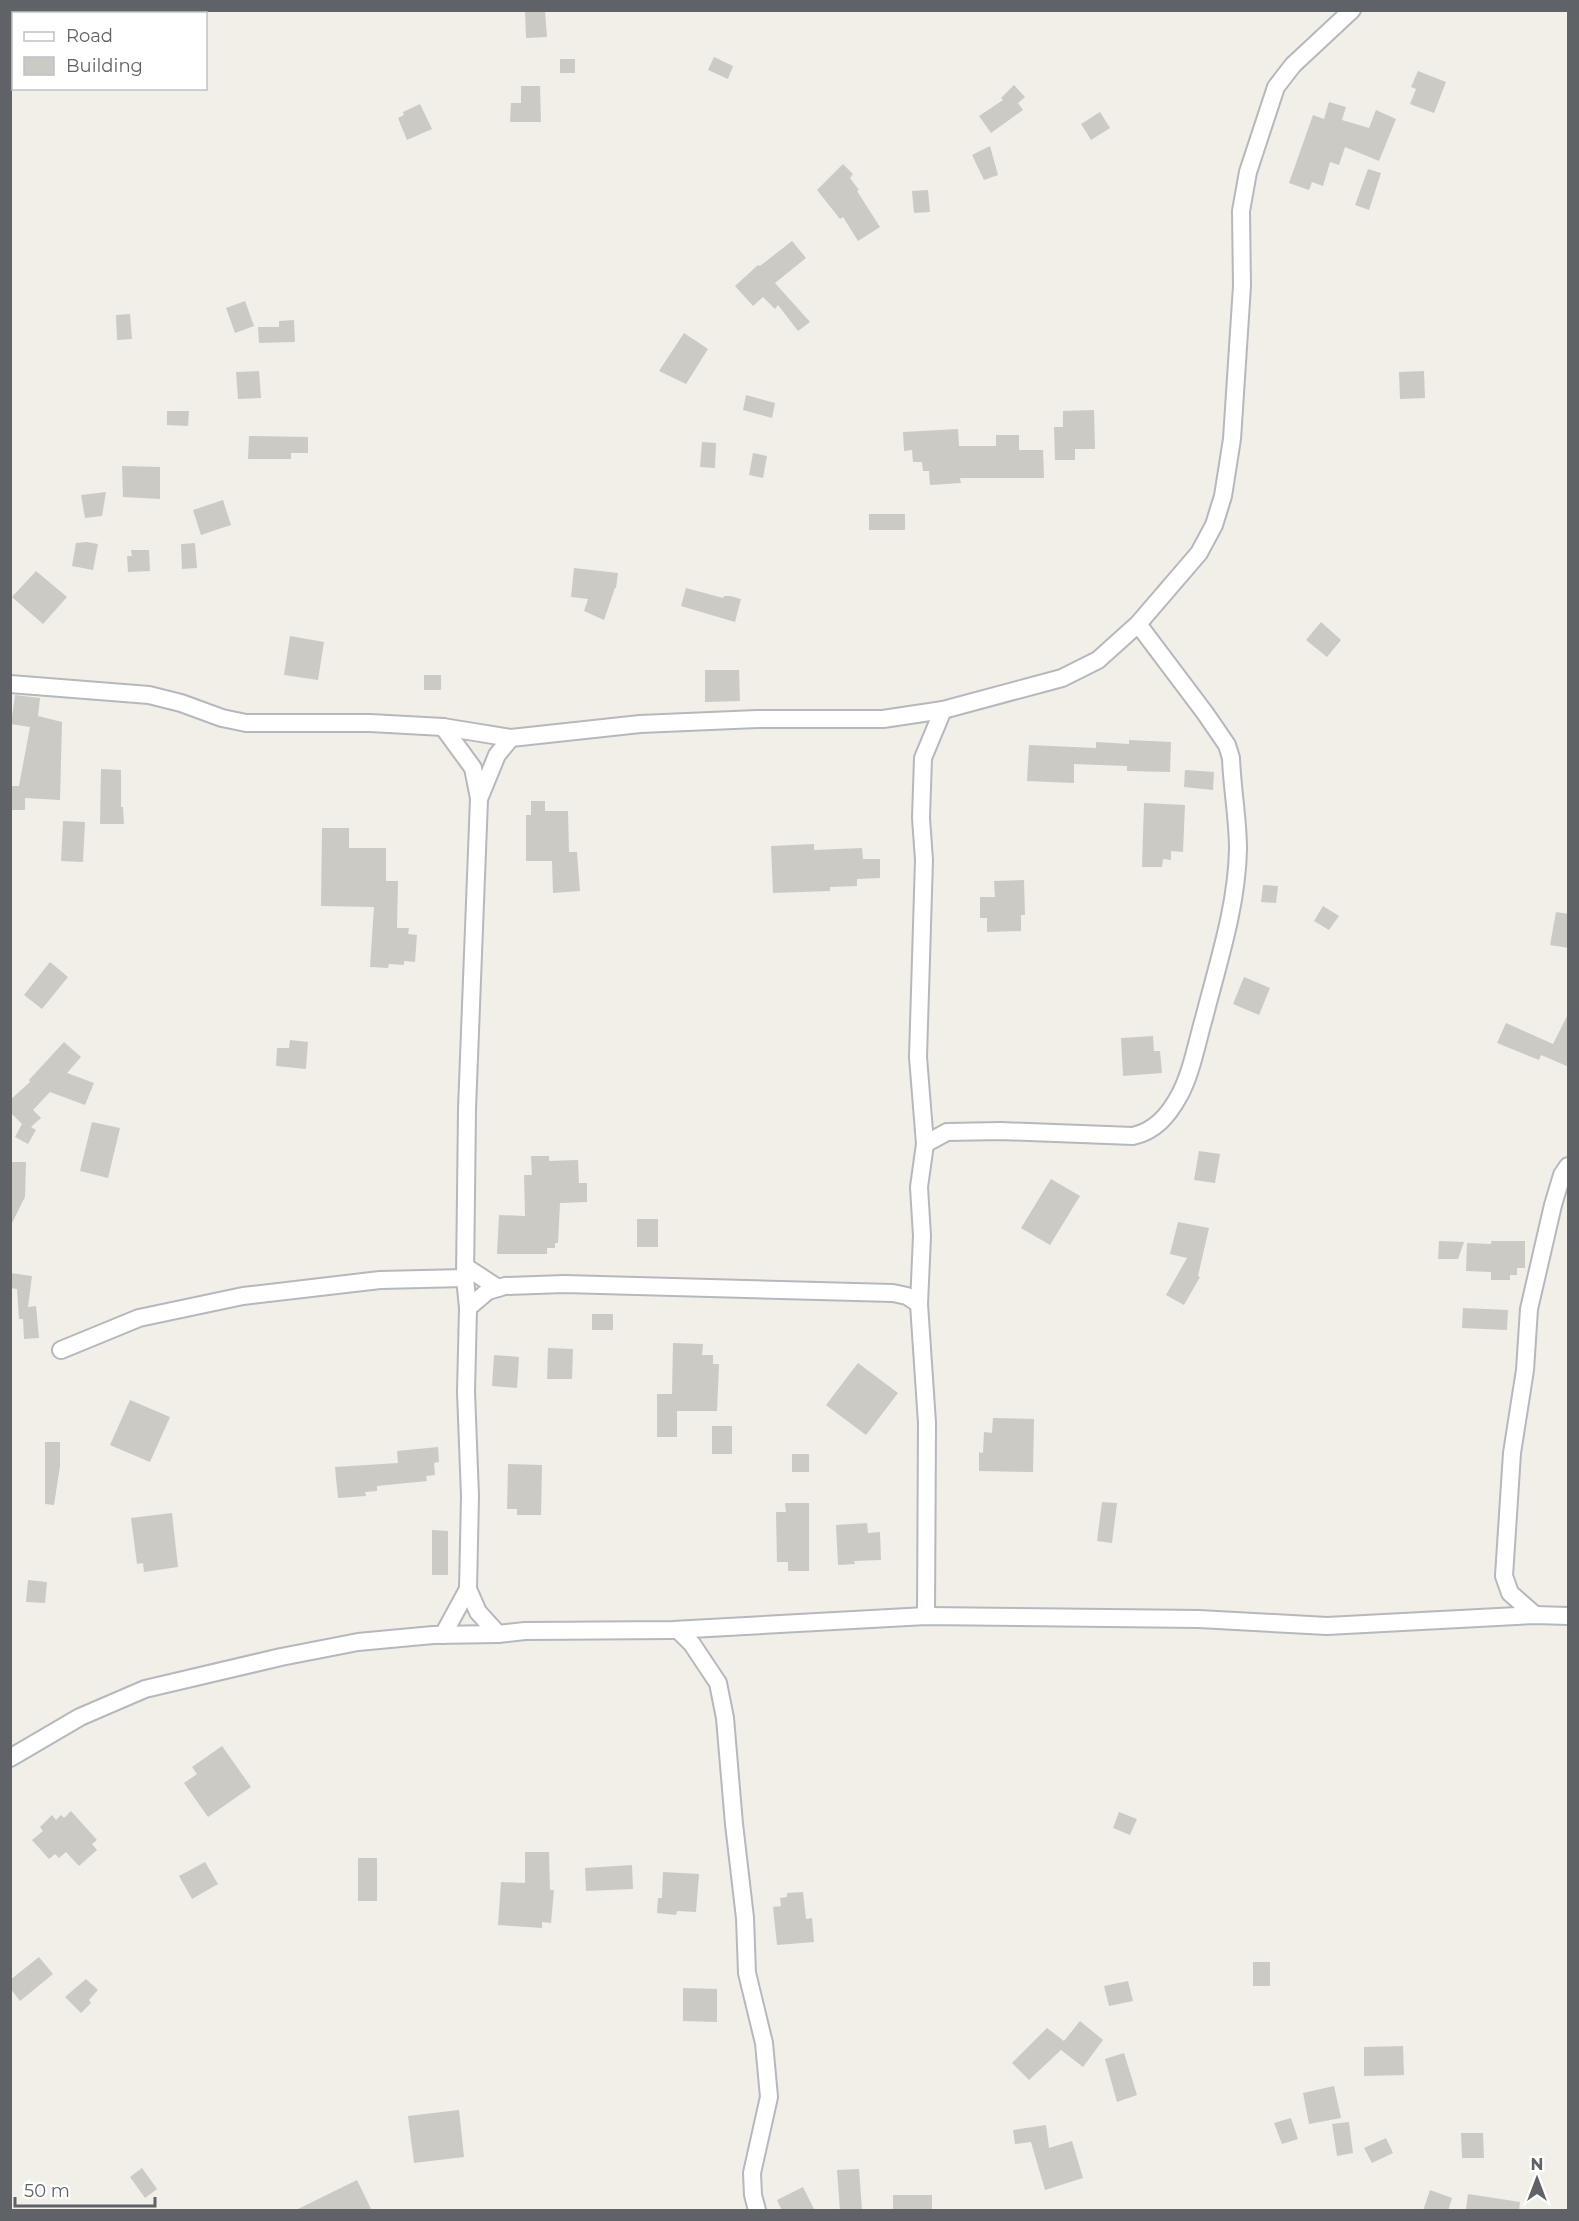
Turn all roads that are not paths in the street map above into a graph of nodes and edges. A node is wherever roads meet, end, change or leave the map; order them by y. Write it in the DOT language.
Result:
graph roads {
  1 [pos="1353,10"];
  2 [pos="1138,624"];
  3 [pos="10,684"];
  4 [pos="943,710"];
  5 [pos="443,727"];
  6 [pos="511,738"];
  7 [pos="479,799"];
  8 [pos="925,1144"];
  9 [pos="1569,1166"];
  10 [pos="465,1272"];
  11 [pos="498,1288"];
  12 [pos="919,1304"];
  13 [pos="468,1308"];
  14 [pos="61,1350"];
  15 [pos="468,1589"];
  16 [pos="1535,1615"];
  17 [pos="926,1616"];
  18 [pos="1569,1616"];
  19 [pos="678,1630"];
  20 [pos="498,1634"];
  21 [pos="443,1635"];
  22 [pos="10,1758"];
  23 [pos="757,2211"];
  1 -- 2 [label="street"];
  2 -- 4 [label="street"];
  2 -- 8 [label="street"];
  3 -- 5 [label="street"];
  4 -- 6 [label="street"];
  4 -- 8 [label="street"];
  5 -- 6 [label="street"];
  5 -- 7 [label="street"];
  6 -- 7 [label="street"];
  7 -- 10 [label="street"];
  8 -- 12 [label="street"];
  9 -- 16 [label="street"];
  10 -- 11 [label="street"];
  10 -- 13 [label="street"];
  10 -- 14 [label="street"];
  11 -- 12 [label="street"];
  11 -- 13 [label="street"];
  12 -- 17 [label="street"];
  13 -- 15 [label="street"];
  15 -- 20 [label="street"];
  15 -- 21 [label="street"];
  16 -- 17 [label="street"];
  16 -- 18 [label="street"];
  17 -- 19 [label="street"];
  19 -- 20 [label="street"];
  19 -- 23 [label="street"];
  20 -- 21 [label="street"];
  21 -- 22 [label="street"];
}
